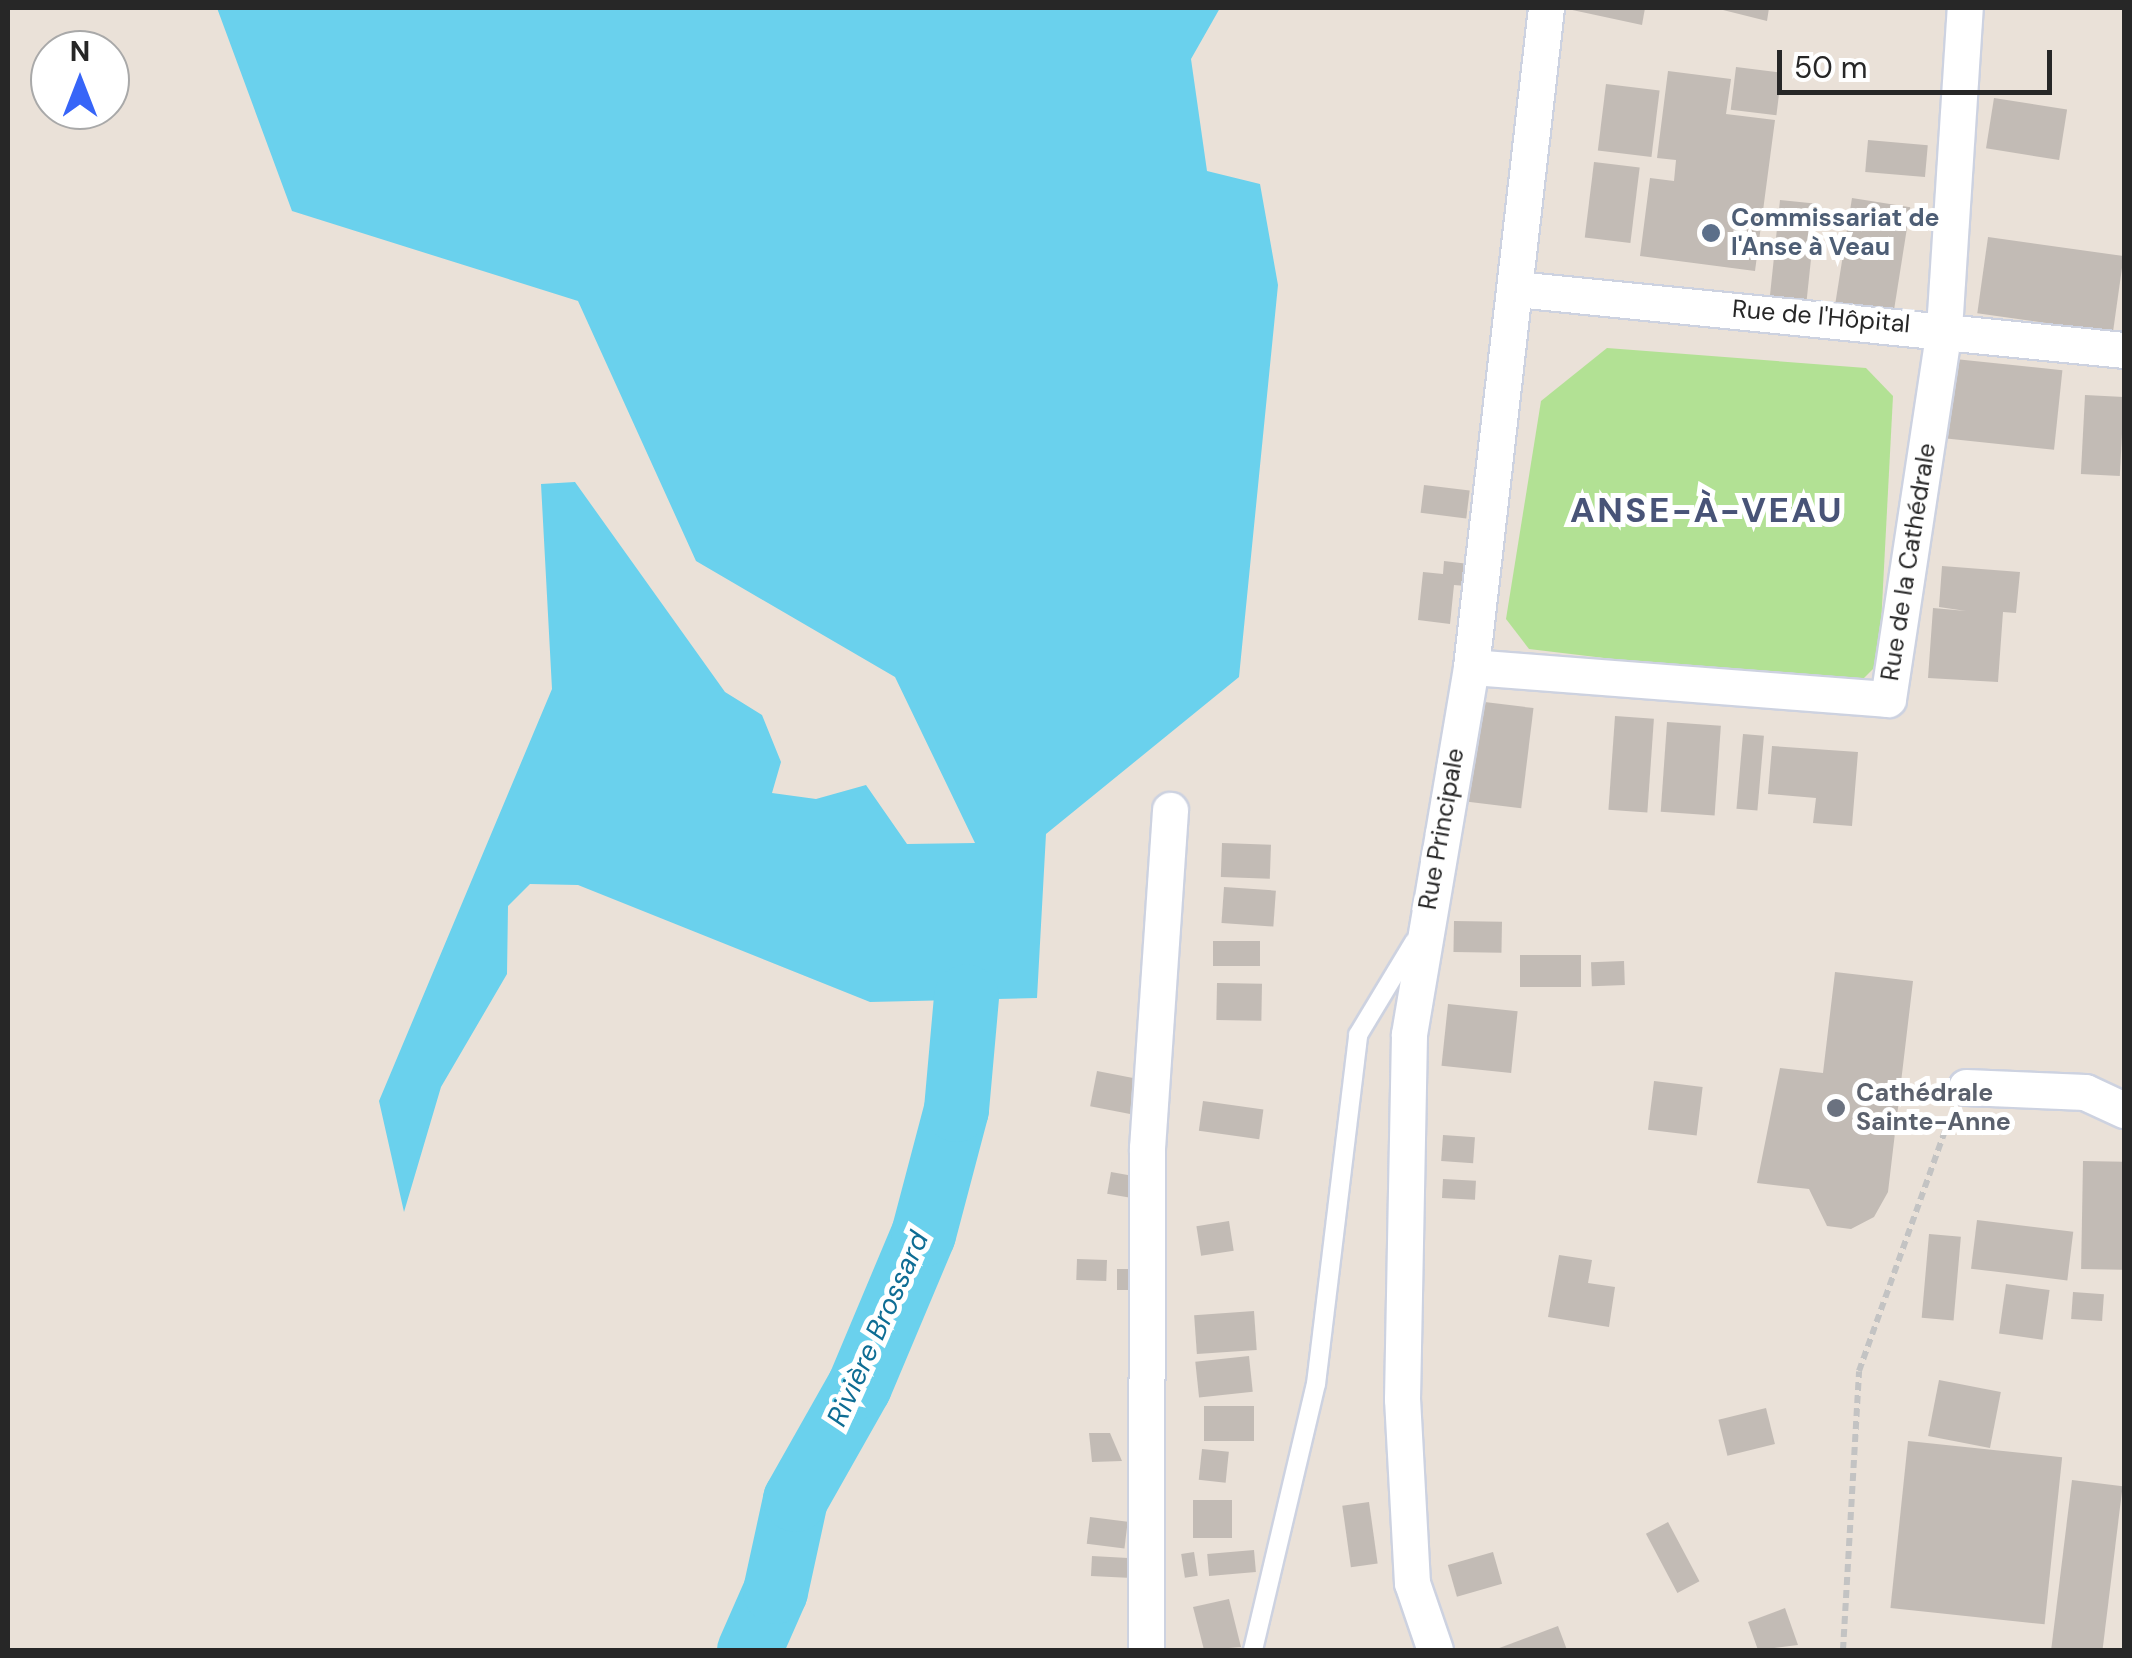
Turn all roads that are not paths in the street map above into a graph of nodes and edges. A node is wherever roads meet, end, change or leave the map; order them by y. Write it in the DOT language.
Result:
graph roads {
  1 [pos="1546,8"];
  2 [pos="1965,8"];
  3 [pos="1516,289"];
  4 [pos="1944,329"];
  5 [pos="2124,350"];
  6 [pos="1471,667"];
  7 [pos="1170,810"];
  8 [pos="1424,925"];
  9 [pos="1966,1087"];
  10 [pos="2124,1110"];
  11 [pos="1146,1650"];
  12 [pos="1253,1650"];
  13 [pos="1435,1650"];
  1 -- 3 [label="street, Rue Principale"];
  2 -- 4 [label="street, Rue de la Cathédrale"];
  3 -- 4 [label="street, Rue de l'Hôpital"];
  3 -- 6 [label="street, Rue Principale"];
  4 -- 5 [label="street, Rue de l'Hôpital"];
  4 -- 6 [label="street, Rue de la Cathédrale"];
  6 -- 8 [label="street, Rue Principale"];
  7 -- 11 [label="street"];
  8 -- 12 [label="lane"];
  8 -- 13 [label="street, Rue Principale"];
  9 -- 10 [label="street"];
}
